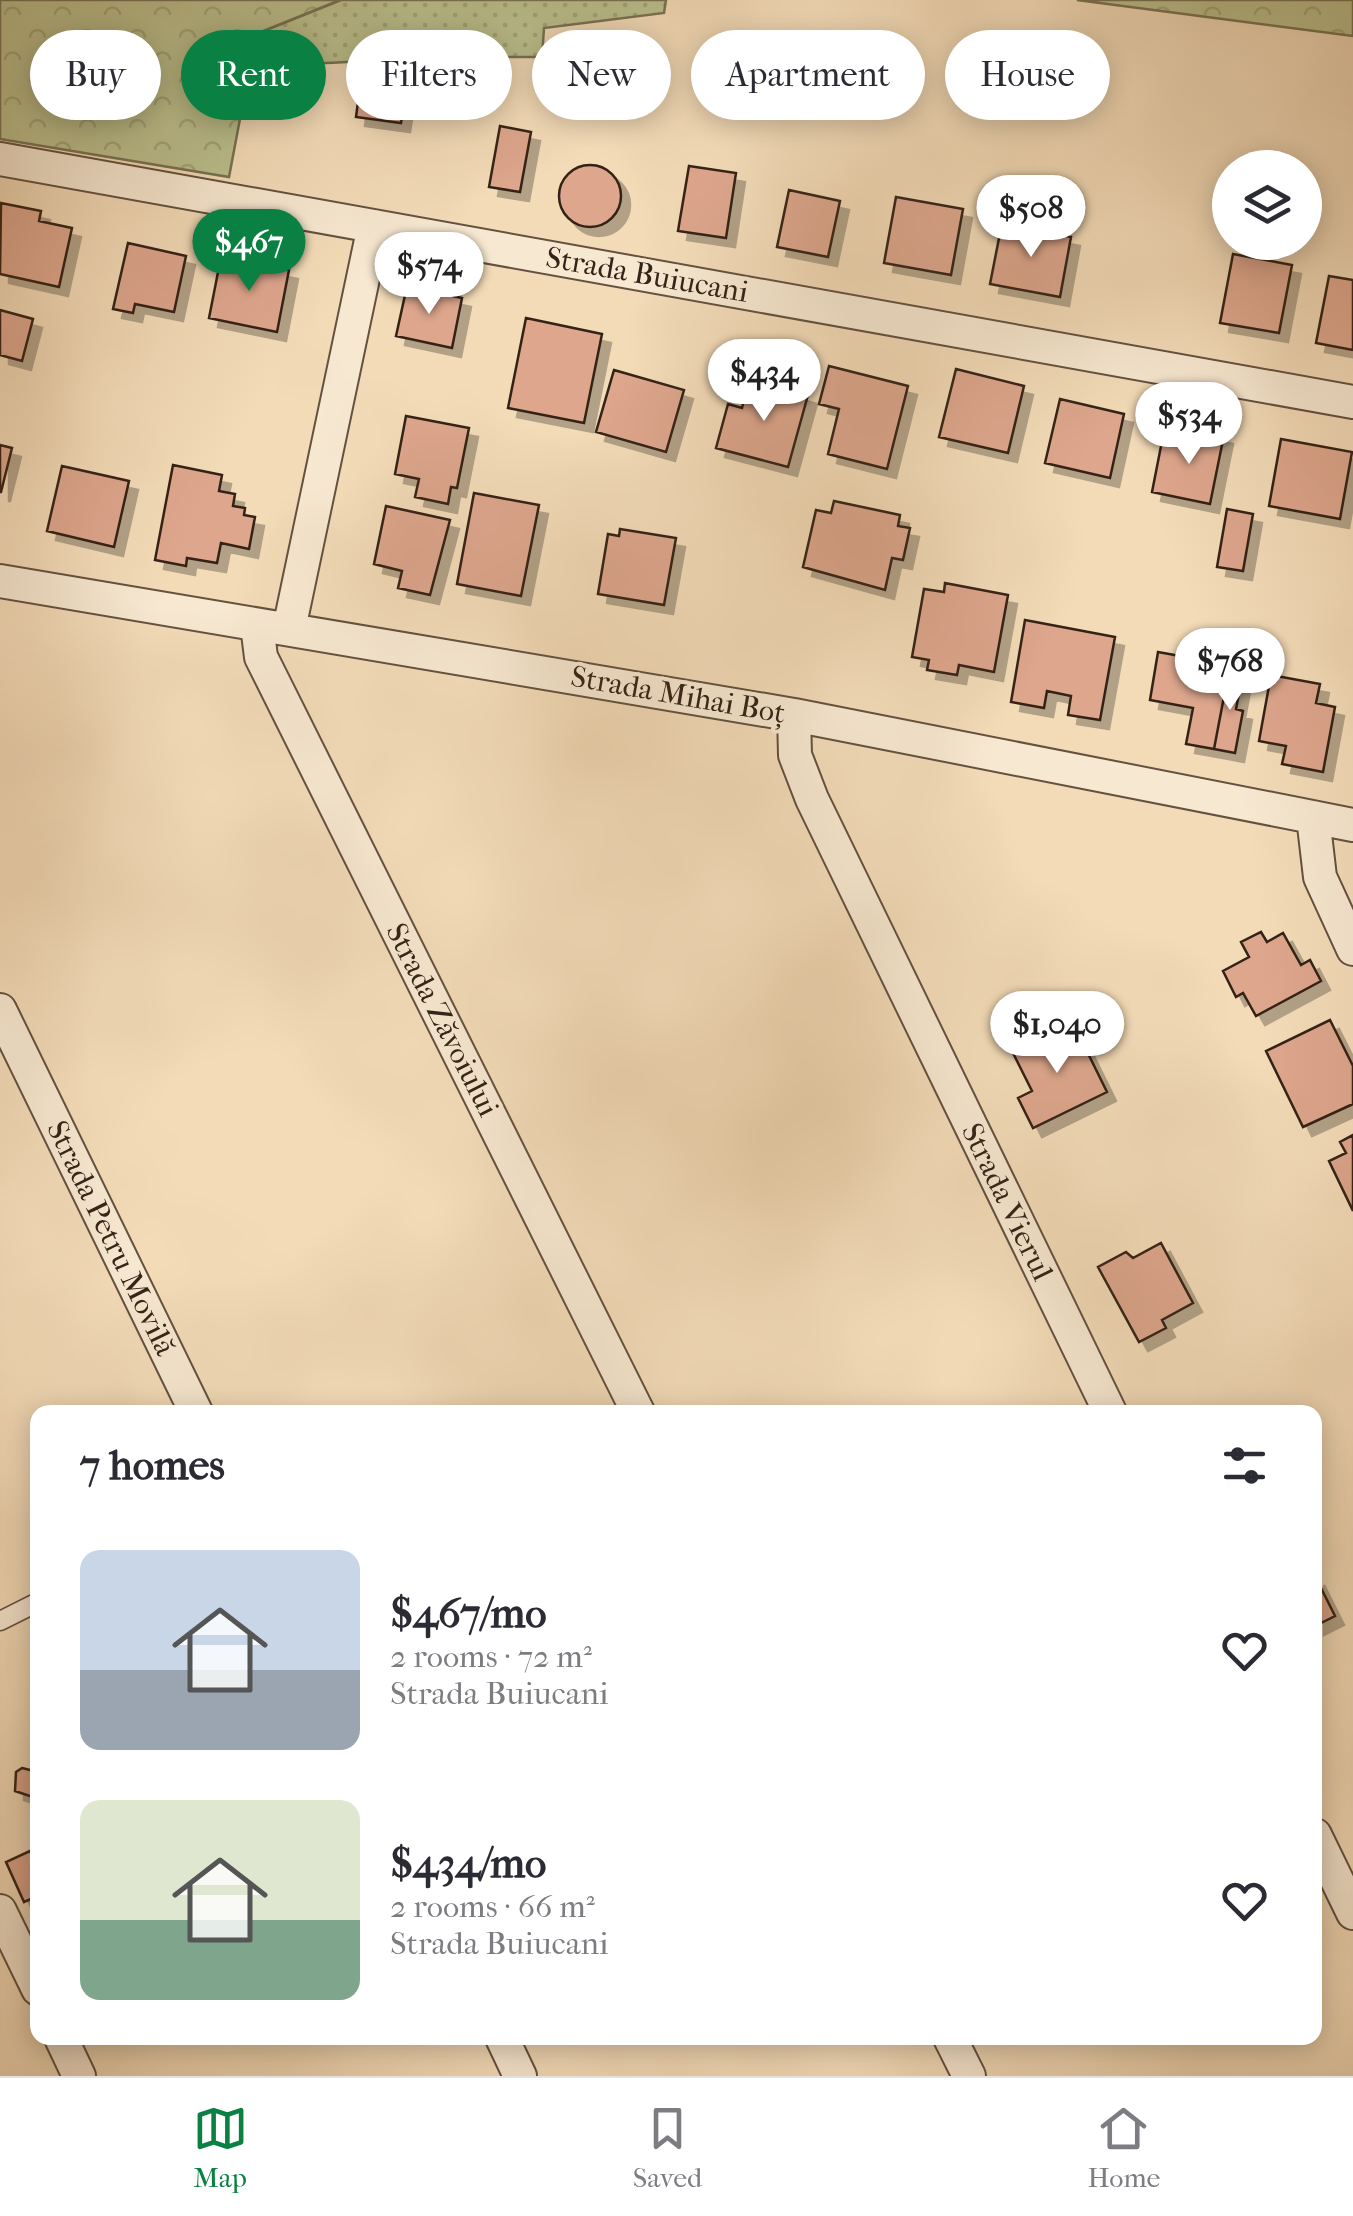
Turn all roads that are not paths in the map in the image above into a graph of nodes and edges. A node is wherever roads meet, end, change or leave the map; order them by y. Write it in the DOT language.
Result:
graph roads {
  1 [pos="0,160"];
  2 [pos="374,226"];
  3 [pos="1353,402"];
  4 [pos="0,581"];
  5 [pos="273,627"];
  6 [pos="794,715"];
  7 [pos="1313,817"];
  8 [pos="1353,825"];
  9 [pos="1353,949"];
  10 [pos="0,1010"];
  11 [pos="193,1405"];
  12 [pos="634,1405"];
  13 [pos="1107,1405"];
  14 [pos="30,1606"];
  15 [pos="0,1622"];
  16 [pos="1322,1849"];
  17 [pos="0,1911"];
  18 [pos="1353,1913"];
  19 [pos="30,1973"];
  20 [pos="64,2045"];
  21 [pos="505,2045"];
  22 [pos="954,2045"];
  23 [pos="80,2076"];
  24 [pos="520,2076"];
  25 [pos="969,2076"];
  1 -- 2 [label="street, Strada Buiucani"];
  2 -- 3 [label="street, Strada Buiucani"];
  2 -- 5 [label="street"];
  4 -- 5 [label="street, Strada Mihai Boț"];
  5 -- 6 [label="street, Strada Mihai Boț"];
  5 -- 12 [label="street, Strada Zăvoiului"];
  6 -- 7 [label="street, Strada Mihai Boț"];
  6 -- 13 [label="street, Strada Vierul"];
  7 -- 8 [label="street, Strada Mihai Boț"];
  7 -- 9 [label="street"];
  10 -- 11 [label="street, Strada Petru Movilă"];
  14 -- 15 [label="lane"];
  16 -- 18 [label="street"];
  17 -- 19 [label="street"];
  20 -- 23 [label="street"];
  21 -- 24 [label="street"];
  22 -- 25 [label="street"];
}
